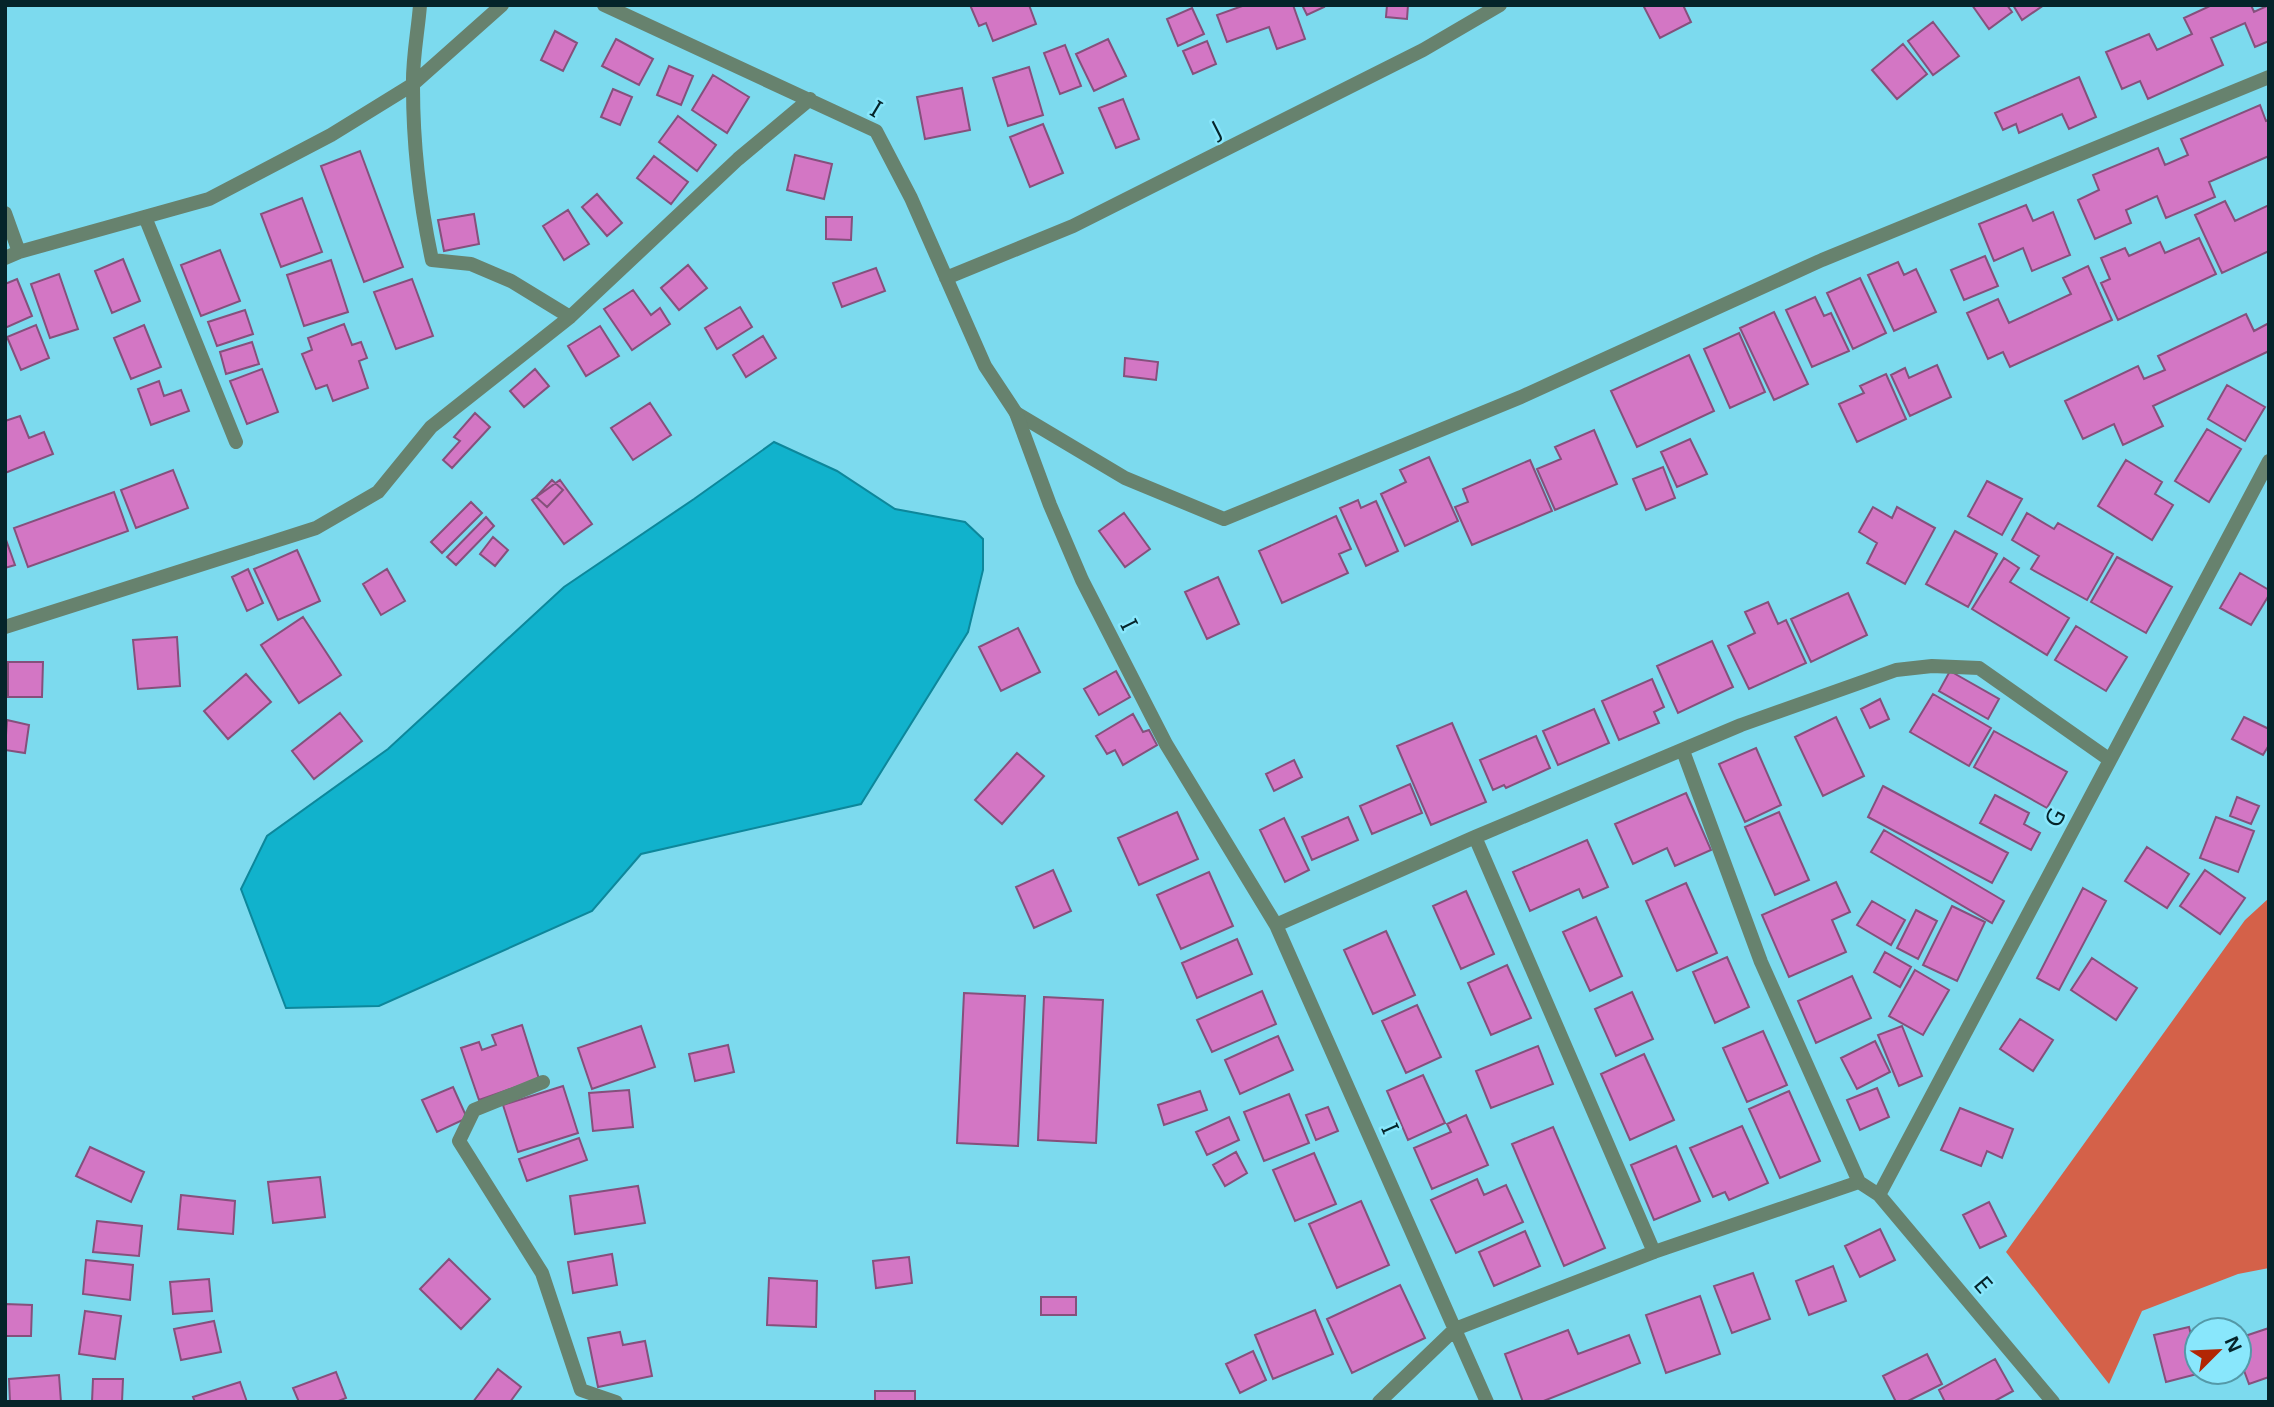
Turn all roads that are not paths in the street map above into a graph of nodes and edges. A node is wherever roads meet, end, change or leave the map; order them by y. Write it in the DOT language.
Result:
graph roads {
  1 [pos="420,5"];
  2 [pos="502,5"];
  3 [pos="604,5"];
  4 [pos="1500,5"];
  5 [pos="2269,77"];
  6 [pos="412,85"];
  7 [pos="810,99"];
  8 [pos="5,213"];
  9 [pos="145,217"];
  10 [pos="12,255"];
  11 [pos="946,278"];
  12 [pos="570,317"];
  13 [pos="1016,413"];
  14 [pos="236,442"];
  15 [pos="2269,461"];
  16 [pos="5,627"];
  17 [pos="1683,751"];
  18 [pos="2110,760"];
  19 [pos="1475,837"];
  20 [pos="1276,925"];
  21 [pos="543,1082"];
  22 [pos="1859,1182"];
  23 [pos="1879,1195"];
  24 [pos="1654,1252"];
  25 [pos="1455,1329"];
  26 [pos="616,1402"];
  27 [pos="1379,1402"];
  28 [pos="1487,1402"];
  29 [pos="2053,1402"];
  1 -- 6 [label="street"];
  2 -- 6 [label="street"];
  3 -- 7 [label="street, I"];
  4 -- 11 [label="street, J"];
  5 -- 13 [label="street"];
  6 -- 9 [label="street"];
  6 -- 12 [label="street"];
  7 -- 11 [label="street, I"];
  7 -- 12 [label="street"];
  8 -- 10 [label="street"];
  9 -- 10 [label="street"];
  9 -- 14 [label="street"];
  11 -- 13 [label="street, I"];
  12 -- 16 [label="street"];
  13 -- 20 [label="street, I"];
  15 -- 18 [label="street, G"];
  17 -- 18 [label="street"];
  17 -- 19 [label="street"];
  17 -- 22 [label="street"];
  18 -- 23 [label="street, G"];
  19 -- 20 [label="street"];
  19 -- 24 [label="street"];
  20 -- 25 [label="street, I"];
  21 -- 26 [label="street"];
  22 -- 23 [label="street, E"];
  22 -- 24 [label="street"];
  23 -- 29 [label="street, E"];
  24 -- 25 [label="street"];
  25 -- 27 [label="street"];
  25 -- 28 [label="street, I"];
}
